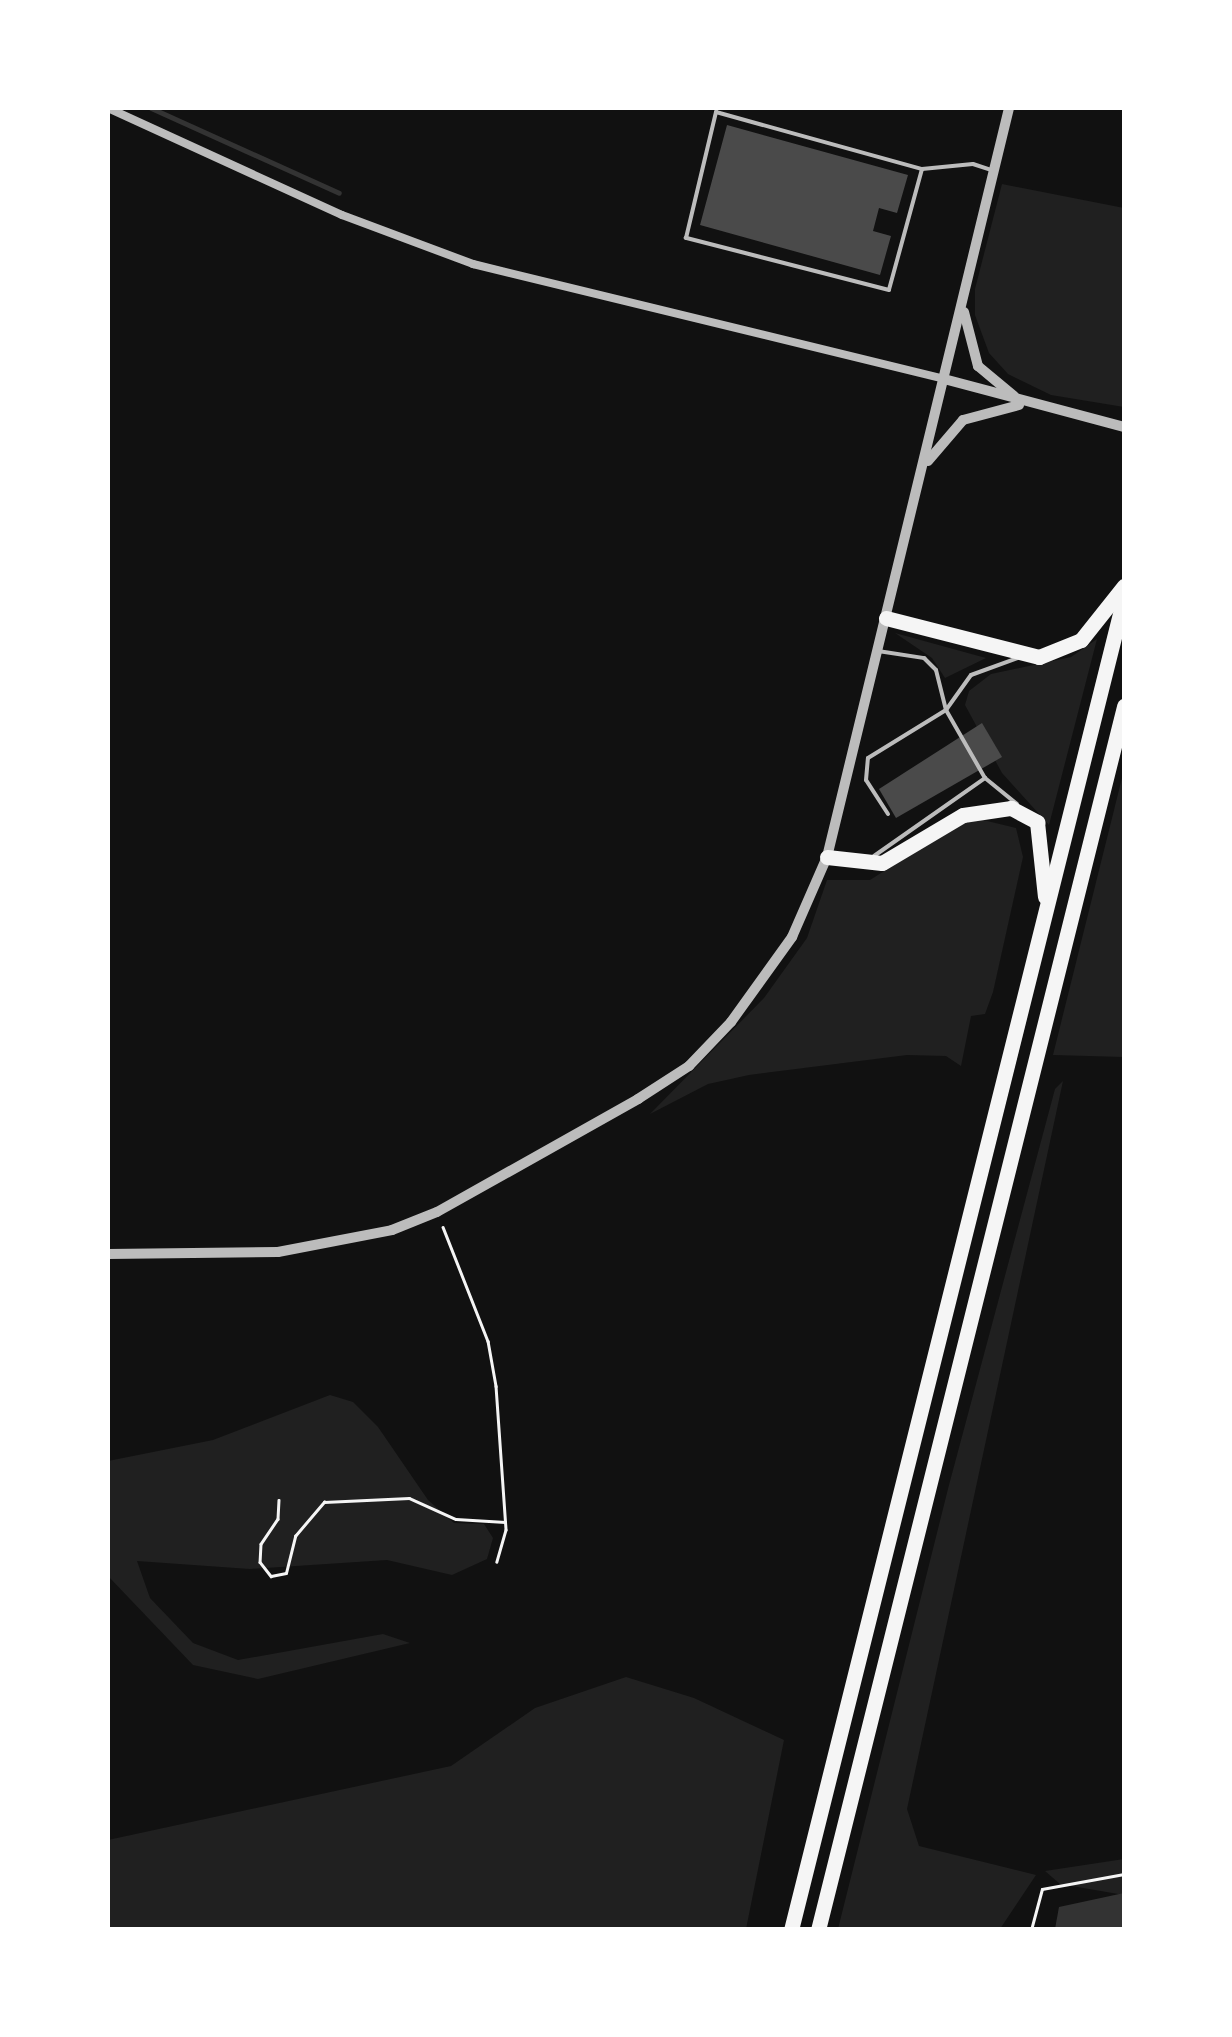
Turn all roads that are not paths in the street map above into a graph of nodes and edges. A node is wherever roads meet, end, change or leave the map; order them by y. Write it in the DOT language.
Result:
graph roads {
  1 [pos="108,108"];
  2 [pos="1010,108"];
  3 [pos="922,169"];
  4 [pos="994,171"];
  5 [pos="963,302"];
  6 [pos="944,379"];
  7 [pos="1028,404"];
  8 [pos="1124,427"];
  9 [pos="921,475"];
  10 [pos="1124,586"];
  11 [pos="1124,597"];
  12 [pos="886,618"];
  13 [pos="878,651"];
  14 [pos="1023,656"];
  15 [pos="946,710"];
  16 [pos="1124,712"];
  17 [pos="985,778"];
  18 [pos="1023,810"];
  19 [pos="888,814"];
  20 [pos="827,857"];
  21 [pos="858,863"];
  22 [pos="1046,910"];
  23 [pos="108,1254"];
  24 [pos="791,1930"];
  25 [pos="818,1930"];
  1 -- 6 [label="street"];
  2 -- 4 [label="street"];
  3 -- 3 [label="lane"];
  3 -- 4 [label="lane"];
  4 -- 5 [label="street"];
  5 -- 6 [label="street"];
  5 -- 7 [label="street"];
  6 -- 7 [label="street"];
  6 -- 9 [label="street"];
  7 -- 8 [label="street"];
  7 -- 9 [label="street"];
  9 -- 12 [label="street"];
  10 -- 14 [label="highway"];
  11 -- 22 [label="highway"];
  12 -- 13 [label="street"];
  12 -- 14 [label="highway"];
  13 -- 15 [label="lane"];
  13 -- 20 [label="street"];
  14 -- 15 [label="lane"];
  15 -- 17 [label="lane"];
  15 -- 19 [label="lane"];
  16 -- 25 [label="highway"];
  17 -- 18 [label="lane"];
  17 -- 21 [label="lane"];
  18 -- 21 [label="highway"];
  18 -- 22 [label="highway"];
  20 -- 21 [label="highway"];
  20 -- 23 [label="street"];
  22 -- 24 [label="highway"];
}
